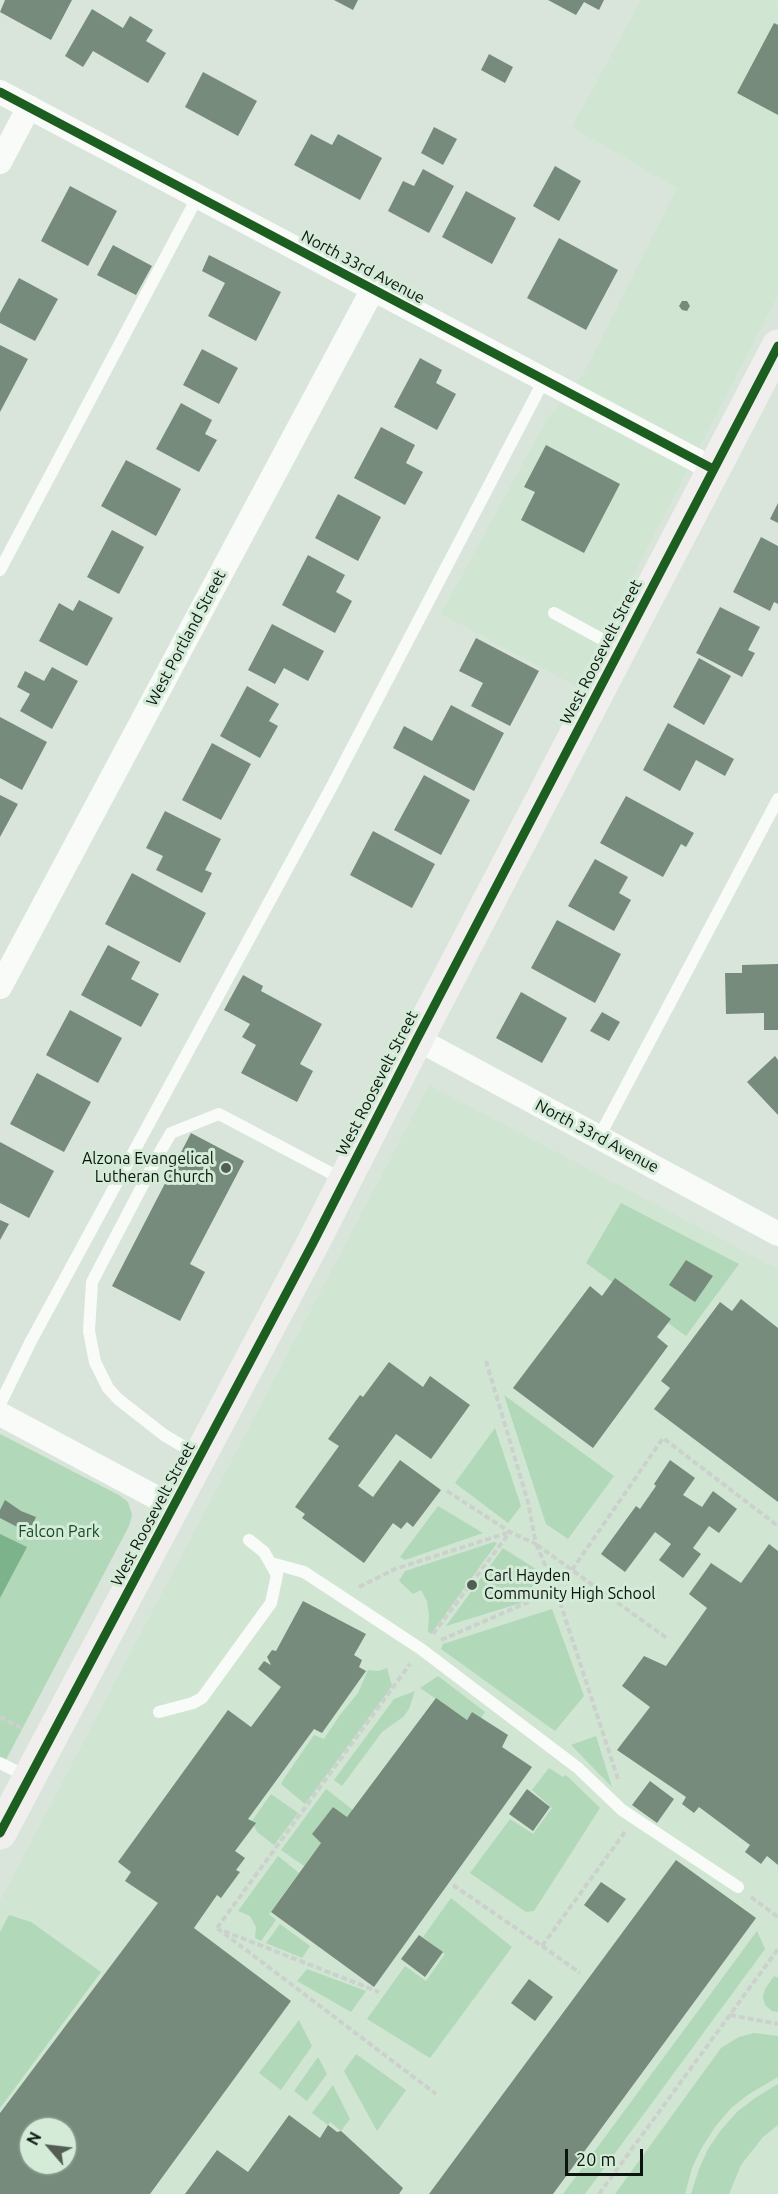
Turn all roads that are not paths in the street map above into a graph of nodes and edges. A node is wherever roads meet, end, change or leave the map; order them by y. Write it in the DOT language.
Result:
graph roads {
  1 [pos="0,92"];
  2 [pos="29,107"];
  3 [pos="0,162"];
  4 [pos="198,196"];
  5 [pos="373,289"];
  6 [pos="778,345"];
  7 [pos="544,380"];
  8 [pos="713,468"];
  9 [pos="0,570"];
  10 [pos="554,613"];
  11 [pos="620,648"];
  12 [pos="778,799"];
  13 [pos="0,987"];
  14 [pos="417,1039"];
  15 [pos="599,1137"];
  16 [pos="345,1180"];
  17 [pos="778,1234"];
  18 [pos="0,1404"];
  19 [pos="0,1414"];
  20 [pos="201,1457"];
  21 [pos="174,1507"];
  22 [pos="249,1540"];
  23 [pos="271,1563"];
  24 [pos="159,1712"];
  25 [pos="0,1763"];
  26 [pos="29,1778"];
  27 [pos="0,1833"];
  28 [pos="738,1887"];
  1 -- 2 [label="street, North 33rd Avenue"];
  2 -- 3 [label="street"];
  2 -- 4 [label="street, North 33rd Avenue"];
  4 -- 5 [label="street, North 33rd Avenue"];
  4 -- 9 [label="lane"];
  5 -- 7 [label="street, North 33rd Avenue"];
  5 -- 13 [label="street, West Portland Street"];
  6 -- 8 [label="street, West Roosevelt Street"];
  7 -- 8 [label="street, North 33rd Avenue"];
  7 -- 18 [label="lane"];
  8 -- 11 [label="street, West Roosevelt Street"];
  10 -- 11 [label="lane"];
  11 -- 14 [label="street, West Roosevelt Street"];
  12 -- 15 [label="lane"];
  14 -- 15 [label="street, North 33rd Avenue"];
  14 -- 16 [label="street, West Roosevelt Street"];
  15 -- 17 [label="street, North 33rd Avenue"];
  16 -- 20 [label="street, West Roosevelt Street"];
  16 -- 20 [label="lane"];
  19 -- 21 [label="street"];
  20 -- 21 [label="street, West Roosevelt Street"];
  21 -- 26 [label="street, West Roosevelt Street"];
  22 -- 23 [label="lane"];
  23 -- 24 [label="lane"];
  23 -- 28 [label="lane"];
  25 -- 26 [label="lane"];
  26 -- 27 [label="street, West Roosevelt Street"];
}
